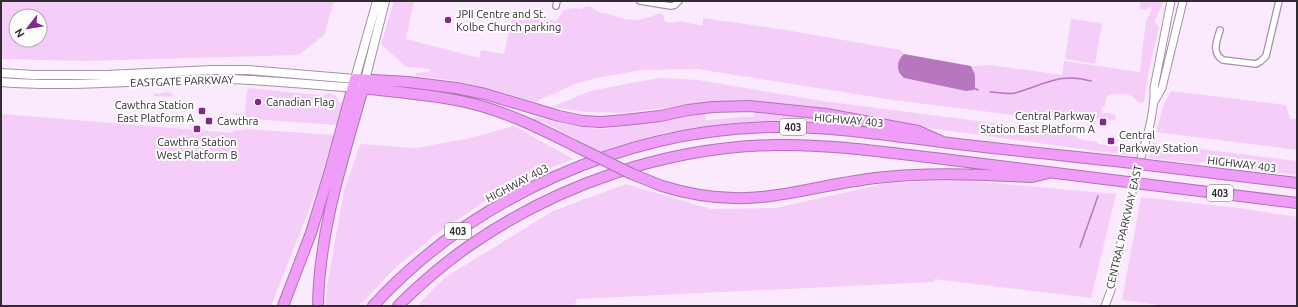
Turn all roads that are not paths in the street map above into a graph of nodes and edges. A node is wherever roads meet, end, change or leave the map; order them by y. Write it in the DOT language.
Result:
graph roads {
  1 [pos="377,1"];
  2 [pos="385,1"];
  3 [pos="640,1"];
  4 [pos="679,1"];
  5 [pos="1171,1"];
  6 [pos="1183,1"];
  7 [pos="1280,1"];
  8 [pos="1220,30"];
  9 [pos="1,73"];
  10 [pos="1,82"];
  11 [pos="359,84"];
  12 [pos="1154,102"];
  13 [pos="343,140"];
  14 [pos="943,142"];
  15 [pos="1051,173"];
  16 [pos="1297,183"];
  17 [pos="1297,203"];
  18 [pos="283,306"];
  19 [pos="318,306"];
  20 [pos="373,306"];
  21 [pos="398,306"];
  22 [pos="1105,306"];
  1 -- 11 [label="main road"];
  2 -- 11 [label="main road"];
  3 -- 4 [label="street"];
  5 -- 12 [label="street, CENTRAL PARKWAY EAST"];
  6 -- 12 [label="street, CENTRAL PARKWAY EAST"];
  7 -- 8 [label="street"];
  9 -- 11 [label="main road, EASTGATE PARKWAY"];
  10 -- 11 [label="main road, EASTGATE PARKWAY"];
  11 -- 13 [label="highway"];
  11 -- 14 [label="highway"];
  11 -- 15 [label="highway, bridge"];
  12 -- 22 [label="street, CENTRAL PARKWAY EAST"];
  13 -- 18 [label="highway"];
  13 -- 19 [label="highway"];
  14 -- 16 [label="highway, HIGHWAY 403 / 403, bridge"];
  14 -- 20 [label="highway, HIGHWAY 403 / 403"];
  15 -- 17 [label="highway, 403, bridge"];
  15 -- 21 [label="highway, 403"];
}
